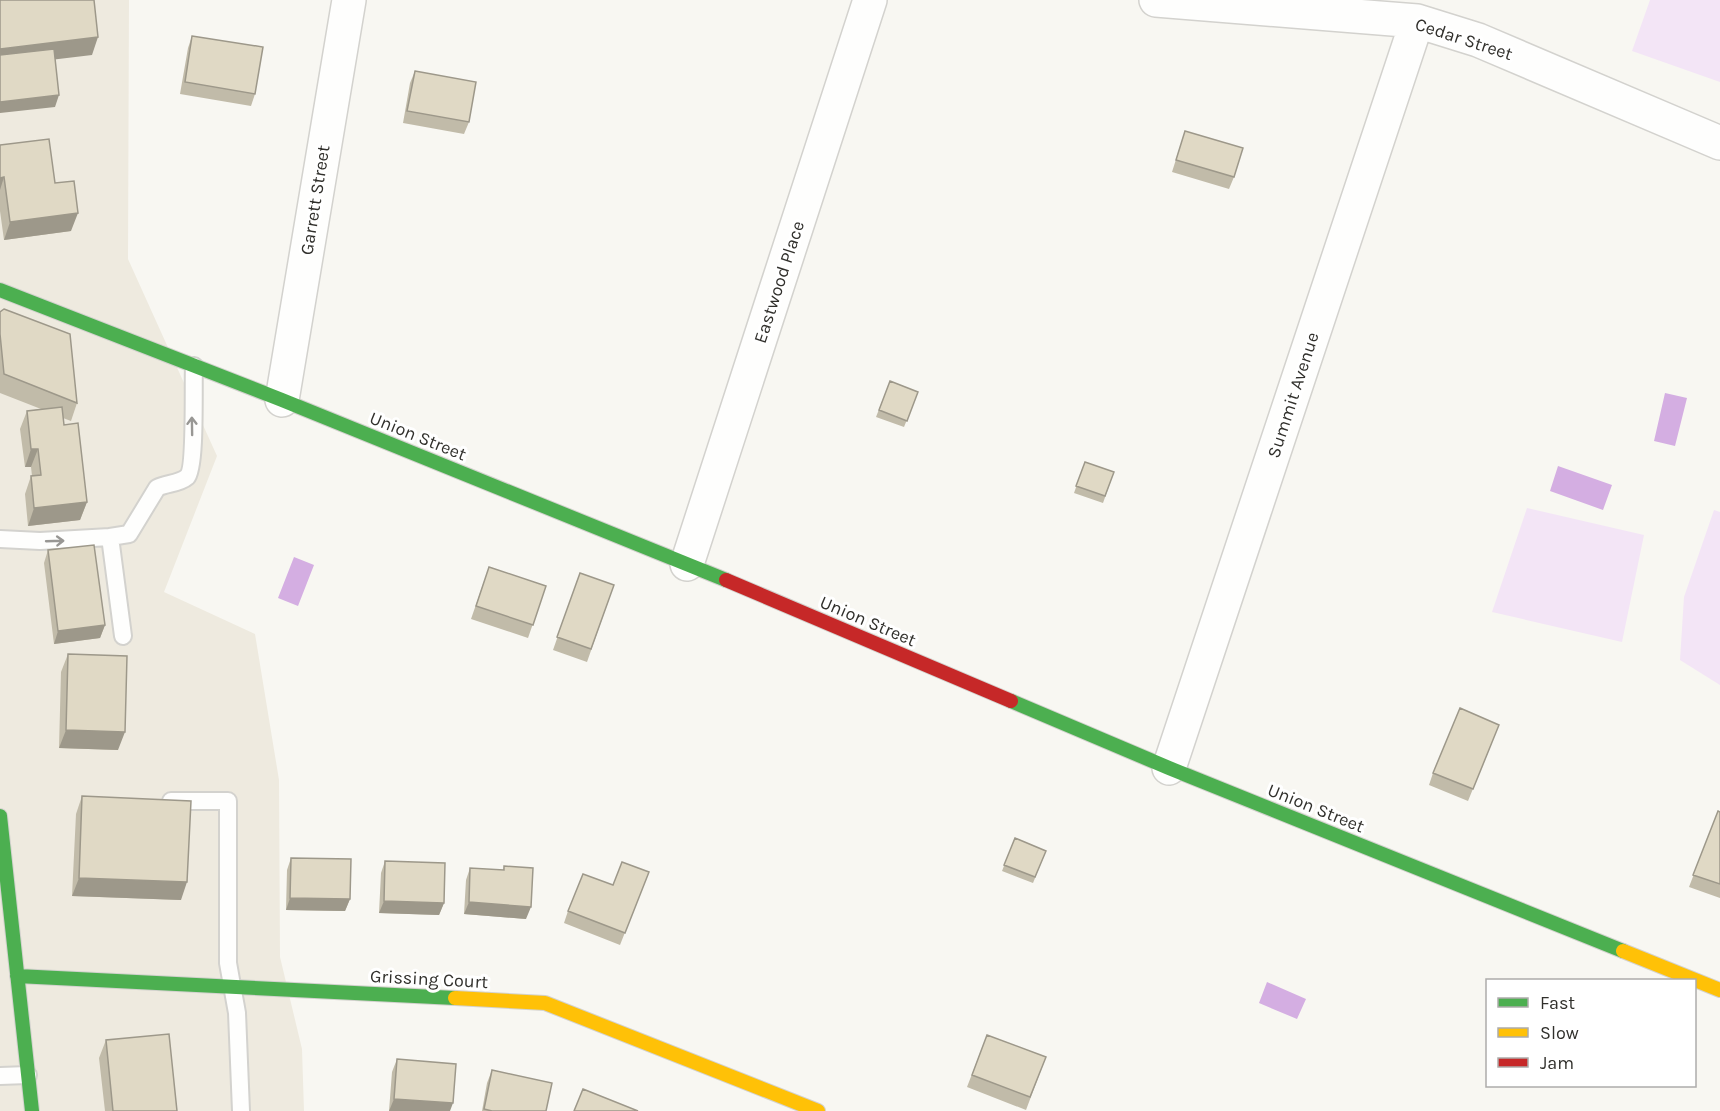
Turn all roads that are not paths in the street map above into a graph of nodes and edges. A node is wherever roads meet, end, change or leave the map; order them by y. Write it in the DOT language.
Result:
graph roads {
  1 [pos="349,0"];
  2 [pos="870,0"];
  3 [pos="1156,0"];
  4 [pos="1417,21"];
  5 [pos="1720,143"];
  6 [pos="0,291"];
  7 [pos="194,366"];
  8 [pos="282,400"];
  9 [pos="110,537"];
  10 [pos="0,539"];
  11 [pos="687,564"];
  12 [pos="123,636"];
  13 [pos="1169,768"];
  14 [pos="158,801"];
  15 [pos="0,816"];
  16 [pos="6,916"];
  17 [pos="17,976"];
  18 [pos="1693,979"];
  19 [pos="1696,980"];
  20 [pos="233,987"];
  21 [pos="1720,990"];
  22 [pos="28,1075"];
  23 [pos="0,1076"];
  24 [pos="32,1111"];
  25 [pos="241,1111"];
  26 [pos="818,1111"];
  1 -- 8 [label="street, Garrett Street"];
  2 -- 11 [label="street, Eastwood Place"];
  3 -- 4 [label="street, Cedar Street"];
  4 -- 5 [label="street, Cedar Street"];
  4 -- 13 [label="street, Summit Avenue"];
  6 -- 7 [label="street, Union Street"];
  7 -- 8 [label="street, Union Street"];
  9 -- 7 [label="lane, one-way"];
  8 -- 11 [label="street, Union Street"];
  10 -- 9 [label="lane, one-way"];
  9 -- 12 [label="lane"];
  11 -- 13 [label="street, Union Street"];
  13 -- 18 [label="street, Union Street"];
  14 -- 20 [label="lane"];
  15 -- 16 [label="street"];
  16 -- 17 [label="street"];
  17 -- 20 [label="street, Grissing Court"];
  17 -- 22 [label="street"];
  19 -- 21 [label="street, Union Street"];
  20 -- 25 [label="lane"];
  20 -- 26 [label="street, Grissing Court"];
  22 -- 23 [label="lane"];
  22 -- 24 [label="street"];
}
